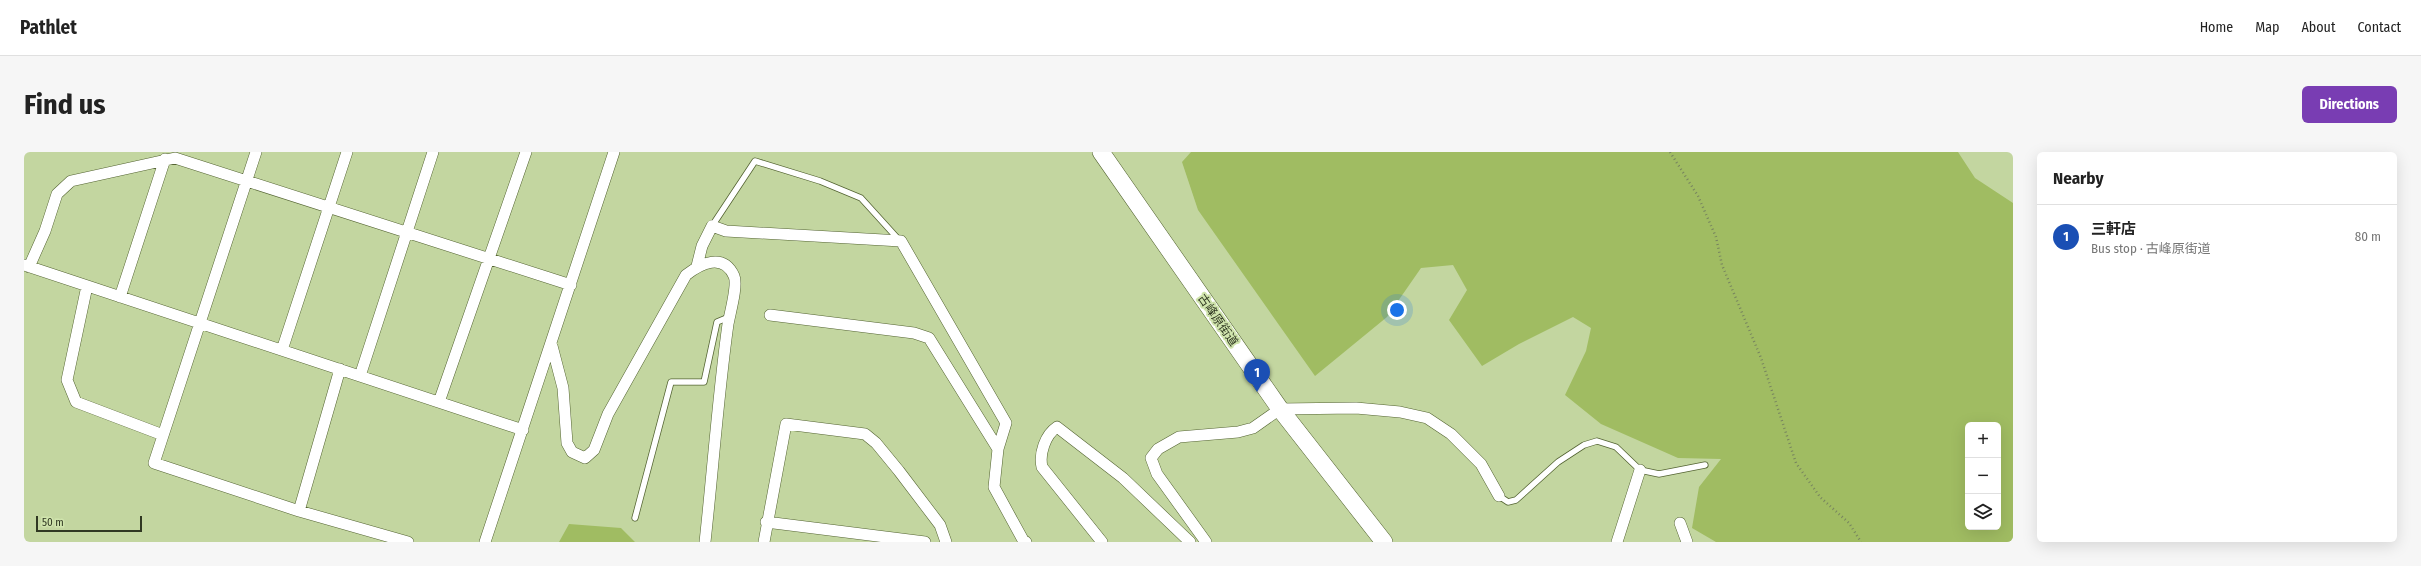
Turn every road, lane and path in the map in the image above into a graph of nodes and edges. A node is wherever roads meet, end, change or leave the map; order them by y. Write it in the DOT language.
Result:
graph roads {
  1 [pos="256,152"];
  2 [pos="347,152"];
  3 [pos="433,152"];
  4 [pos="526,152"];
  5 [pos="614,152"];
  6 [pos="1101,152"];
  7 [pos="1670,152"];
  8 [pos="165,159"];
  9 [pos="246,181"];
  10 [pos="329,207"];
  11 [pos="712,226"];
  12 [pos="407,232"];
  13 [pos="901,241"];
  14 [pos="489,258"];
  15 [pos="26,266"];
  16 [pos="697,266"];
  17 [pos="571,285"];
  18 [pos="87,286"];
  19 [pos="120,297"];
  20 [pos="770,315"];
  21 [pos="730,317"];
  22 [pos="200,323"];
  23 [pos="552,346"];
  24 [pos="282,350"];
  25 [pos="340,369"];
  26 [pos="360,376"];
  27 [pos="439,402"];
  28 [pos="1280,408"];
  29 [pos="523,430"];
  30 [pos="163,435"];
  31 [pos="998,449"];
  32 [pos="1705,465"];
  33 [pos="1640,470"];
  34 [pos="1499,496"];
  35 [pos="299,511"];
  36 [pos="635,518"];
  37 [pos="766,522"];
  38 [pos="1680,523"];
  39 [pos="1023,541"];
  40 [pos="408,542"];
  41 [pos="485,542"];
  42 [pos="705,542"];
  43 [pos="764,542"];
  44 [pos="924,542"];
  45 [pos="946,542"];
  46 [pos="1102,542"];
  47 [pos="1190,542"];
  48 [pos="1206,542"];
  49 [pos="1384,542"];
  50 [pos="1617,542"];
  51 [pos="1687,542"];
  52 [pos="1861,542"];
  1 -- 9 [label="street"];
  2 -- 10 [label="street"];
  3 -- 12 [label="street"];
  4 -- 14 [label="street"];
  5 -- 17 [label="street"];
  6 -- 28 [label="main road, 古峰原街道"];
  7 -- 52 [label="path"];
  8 -- 9 [label="street"];
  8 -- 15 [label="street"];
  8 -- 19 [label="street"];
  9 -- 10 [label="street"];
  9 -- 22 [label="street"];
  10 -- 12 [label="street"];
  10 -- 24 [label="street"];
  11 -- 13 [label="street"];
  11 -- 13 [label="lane"];
  11 -- 16 [label="street"];
  12 -- 14 [label="street"];
  12 -- 26 [label="street"];
  13 -- 31 [label="street"];
  14 -- 17 [label="street"];
  14 -- 27 [label="street"];
  15 -- 18 [label="street"];
  16 -- 21 [label="street"];
  16 -- 23 [label="street"];
  17 -- 23 [label="street"];
  18 -- 19 [label="street"];
  18 -- 30 [label="street"];
  19 -- 22 [label="street"];
  20 -- 31 [label="street"];
  21 -- 36 [label="lane"];
  21 -- 42 [label="street"];
  22 -- 24 [label="street"];
  22 -- 30 [label="street"];
  23 -- 29 [label="street"];
  24 -- 25 [label="street"];
  25 -- 26 [label="street"];
  25 -- 35 [label="street"];
  26 -- 27 [label="street"];
  27 -- 29 [label="street"];
  28 -- 34 [label="street"];
  28 -- 48 [label="street"];
  28 -- 49 [label="main road, 古峰原街道"];
  29 -- 41 [label="street"];
  30 -- 35 [label="street"];
  31 -- 39 [label="street"];
  32 -- 33 [label="lane"];
  33 -- 34 [label="lane"];
  33 -- 50 [label="street"];
  35 -- 40 [label="street"];
  37 -- 43 [label="street"];
  37 -- 44 [label="street"];
  37 -- 45 [label="street"];
  38 -- 51 [label="street"];
  46 -- 47 [label="street"];
}
